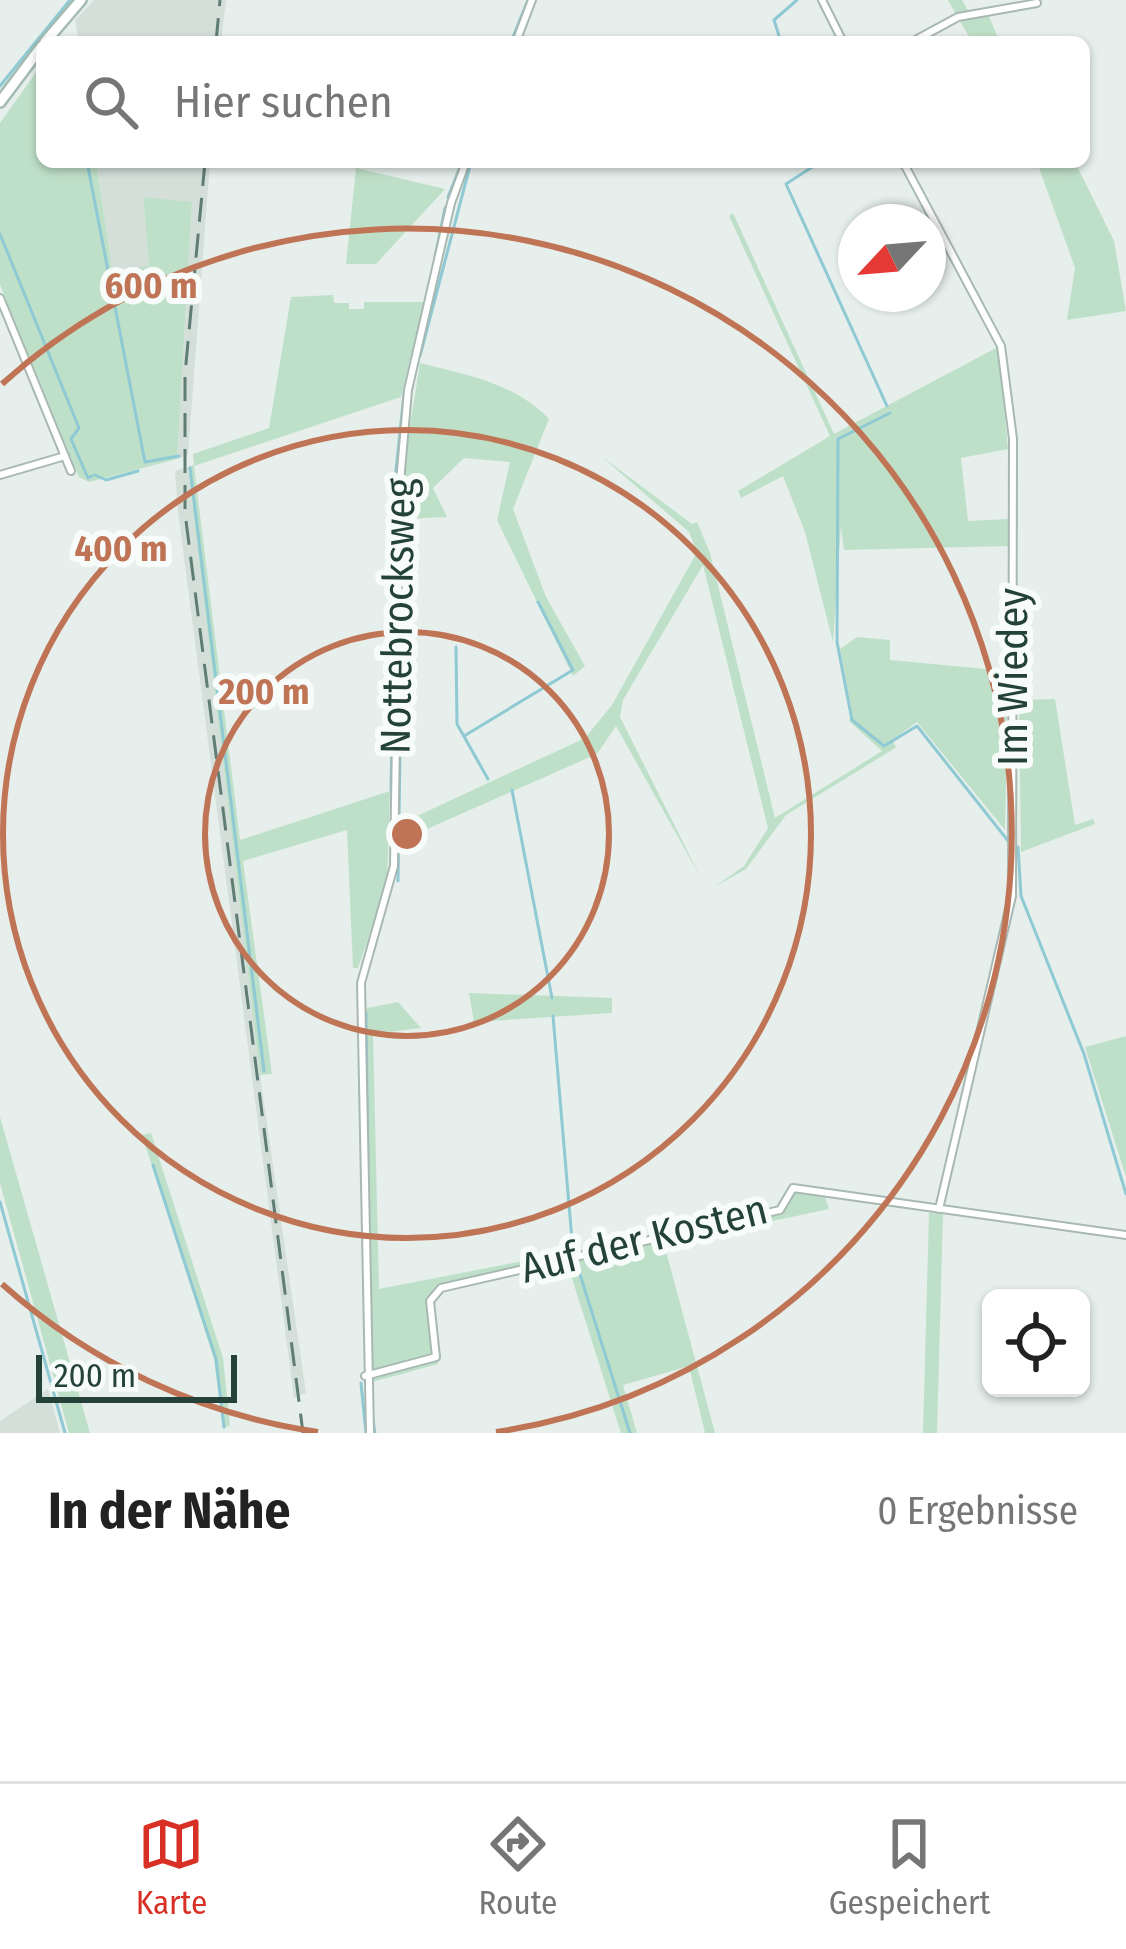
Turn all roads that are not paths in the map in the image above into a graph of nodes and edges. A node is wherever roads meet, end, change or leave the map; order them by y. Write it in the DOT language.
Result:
graph roads {
  1 [pos="81,0"];
  2 [pos="532,0"];
  3 [pos="822,0"];
  4 [pos="1037,3"];
  5 [pos="51,36"];
  6 [pos="518,36"];
  7 [pos="840,36"];
  8 [pos="923,36"];
  9 [pos="36,55"];
  10 [pos="0,102"];
  11 [pos="464,168"];
  12 [pos="906,168"];
  13 [pos="0,298"];
  14 [pos="65,457"];
  15 [pos="71,471"];
  16 [pos="0,475"];
  17 [pos="939,1209"];
  18 [pos="1126,1235"];
  19 [pos="365,1376"];
  20 [pos="370,1433"];
  1 -- 5 [label="main road"];
  2 -- 6 [label="street"];
  3 -- 7 [label="street"];
  4 -- 8 [label="street"];
  9 -- 10 [label="main road"];
  11 -- 19 [label="street, Nottebrocksweg"];
  12 -- 17 [label="street, Im Wiedey"];
  13 -- 14 [label="street"];
  14 -- 15 [label="street"];
  14 -- 16 [label="street"];
  17 -- 18 [label="street, Auf der Kosten"];
  17 -- 19 [label="street, Auf der Kosten"];
  19 -- 20 [label="street, Nottebrocksweg"];
}
